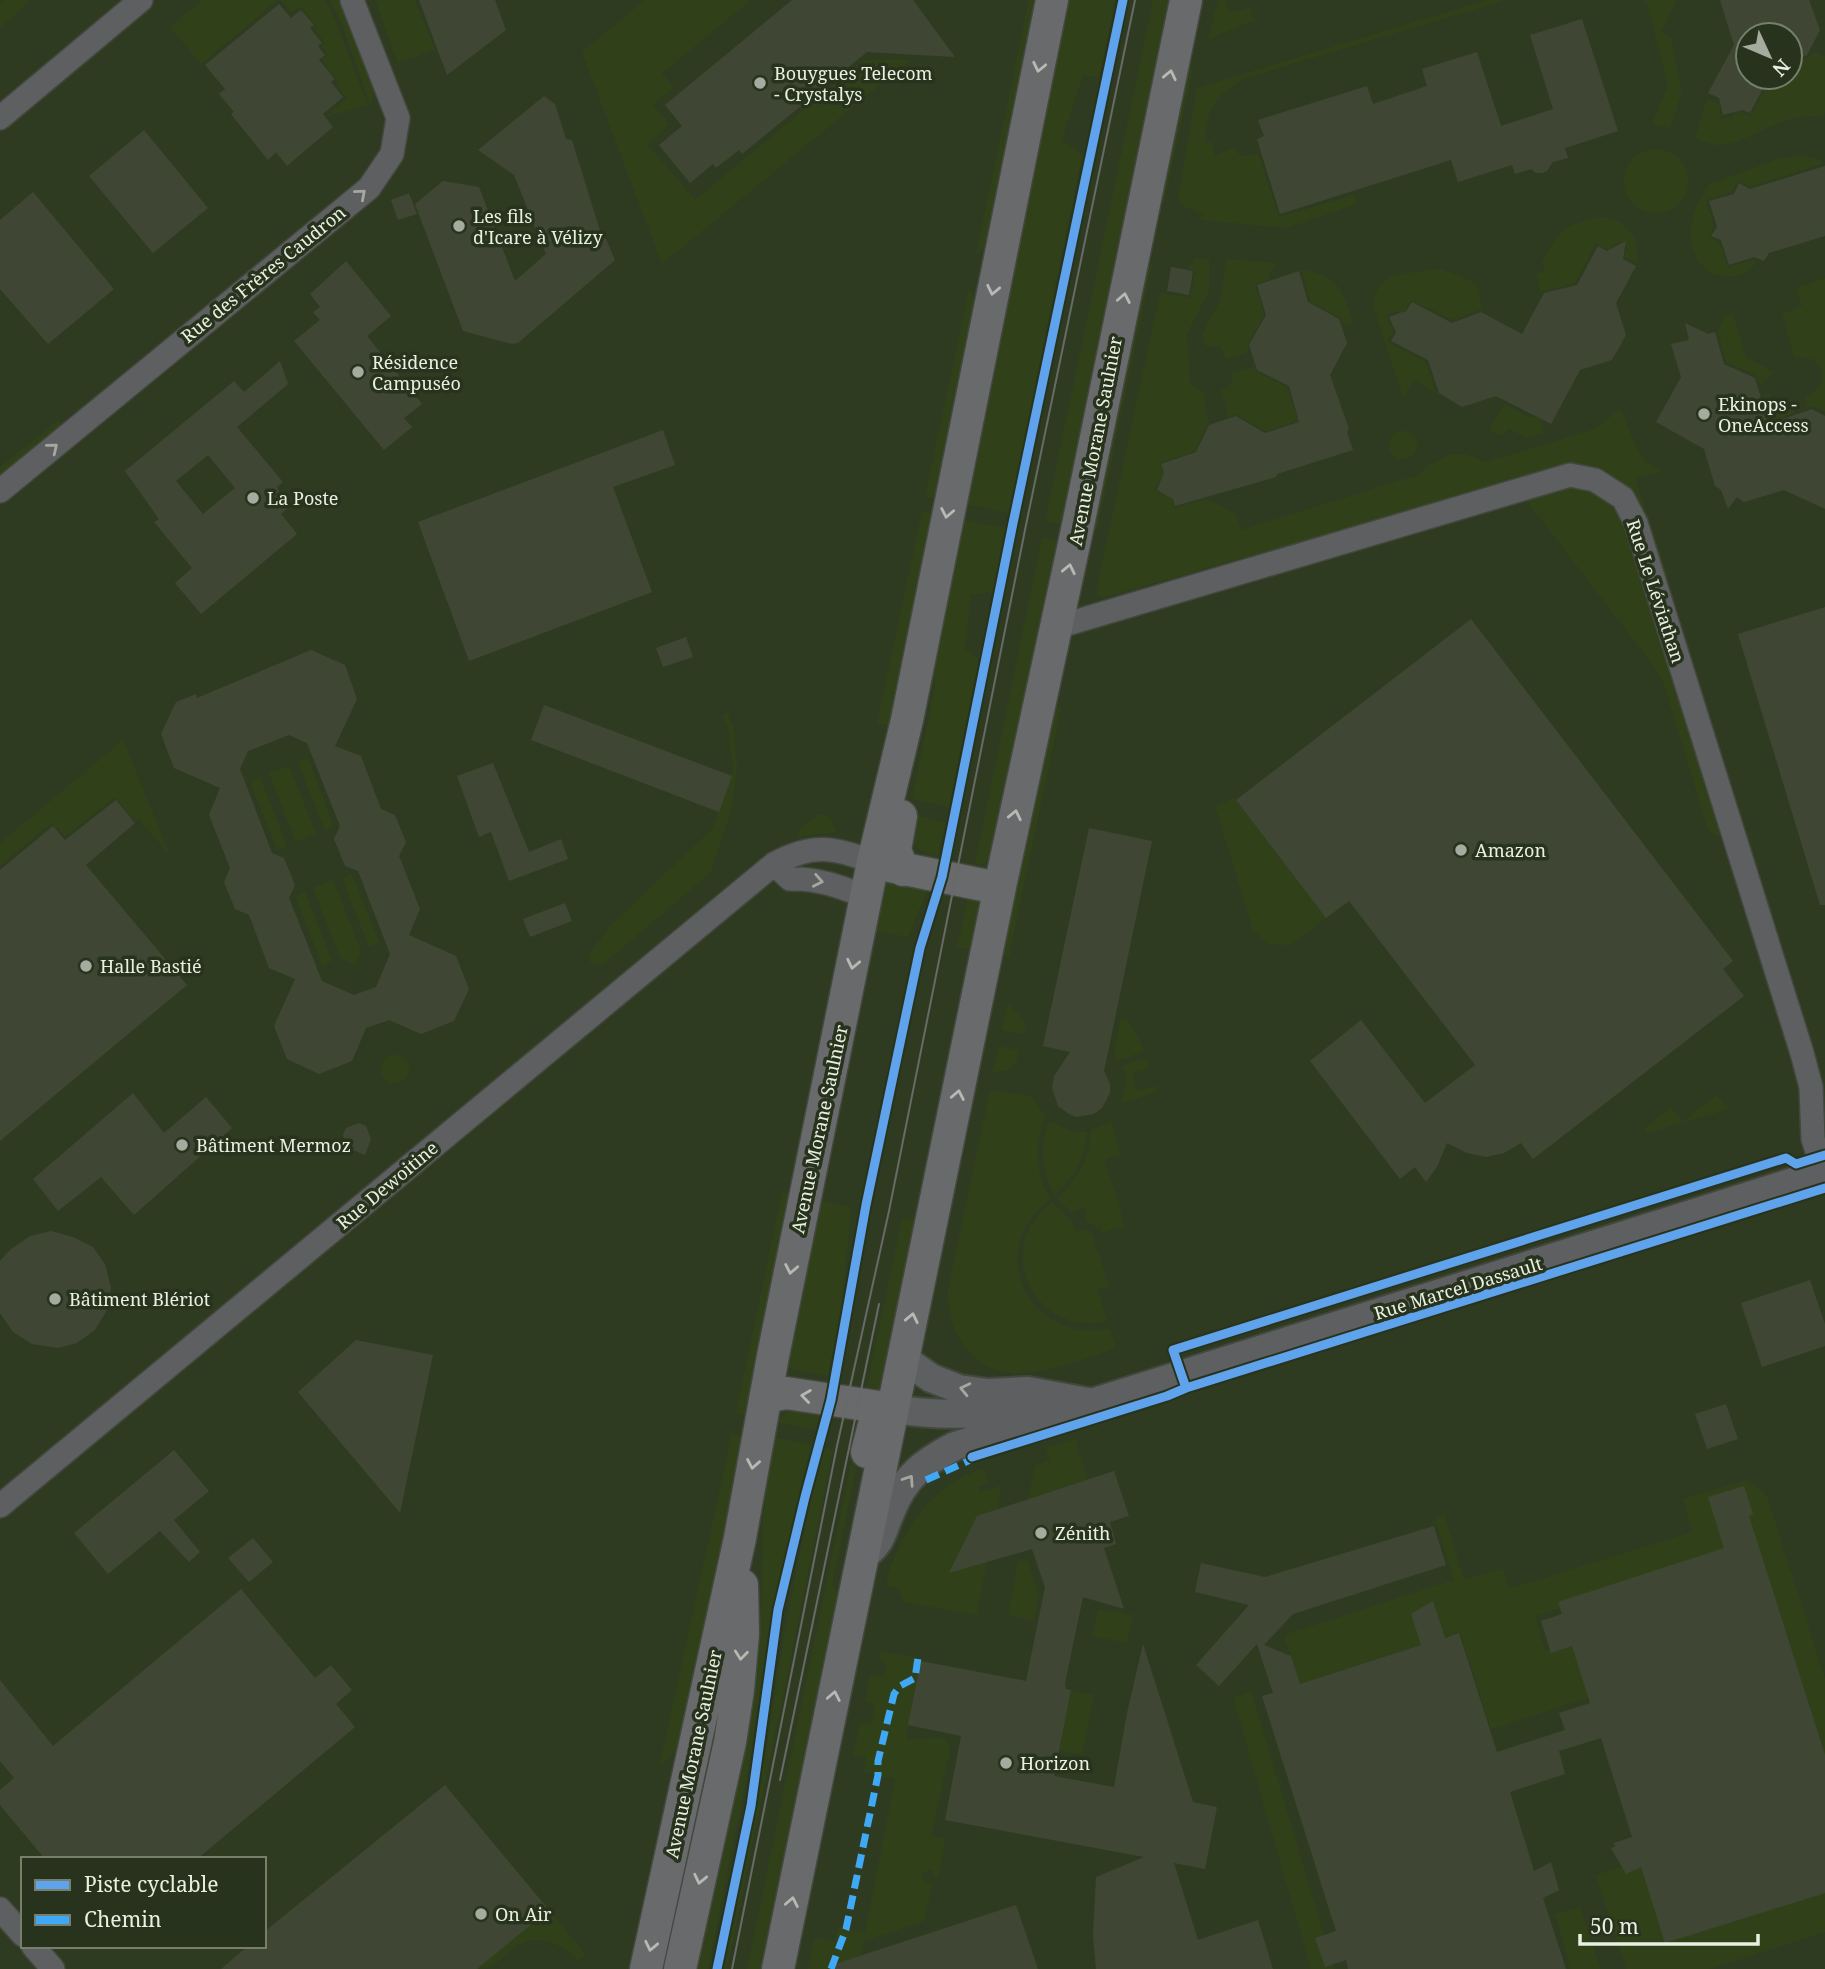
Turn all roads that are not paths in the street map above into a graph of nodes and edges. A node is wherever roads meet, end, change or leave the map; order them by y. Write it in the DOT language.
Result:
graph roads {
  1 [pos="141,0"];
  2 [pos="352,0"];
  3 [pos="1052,0"];
  4 [pos="1186,0"];
  5 [pos="0,118"];
  6 [pos="0,491"];
  7 [pos="1056,627"];
  8 [pos="774,864"];
  9 [pos="888,866"];
  10 [pos="1001,882"];
  11 [pos="867,897"];
  12 [pos="1825,1172"];
  13 [pos="904,1359"];
  14 [pos="766,1397"];
  15 [pos="1056,1398"];
  16 [pos="1092,1403"];
  17 [pos="881,1407"];
  18 [pos="0,1506"];
  19 [pos="740,1538"];
  20 [pos="859,1573"];
  21 [pos="0,1909"];
  22 [pos="21,1933"];
  23 [pos="35,1948"];
  24 [pos="53,1969"];
  25 [pos="646,1969"];
  26 [pos="680,1969"];
  27 [pos="778,1969"];
  1 -- 5 [label="street"];
  6 -- 2 [label="street, Rue des Frères Caudron, one-way"];
  3 -- 9 [label="main road, Avenue Morane Saulnier, one-way"];
  7 -- 4 [label="main road, Avenue Morane Saulnier, one-way"];
  10 -- 7 [label="main road, Avenue Morane Saulnier, one-way"];
  7 -- 12 [label="street, Rue Le Léviathan"];
  8 -- 9 [label="street, Rue Dewoitine"];
  8 -- 11 [label="street, one-way"];
  8 -- 18 [label="street, Rue Dewoitine"];
  9 -- 10 [label="main road"];
  9 -- 11 [label="main road, Avenue Morane Saulnier"];
  13 -- 10 [label="main road, Avenue Morane Saulnier, one-way"];
  11 -- 14 [label="main road, Avenue Morane Saulnier, one-way"];
  12 -- 16 [label="street, Rue Marcel Dassault"];
  15 -- 13 [label="street, Rue Marcel Dassault, one-way"];
  13 -- 17 [label="main road, Avenue Morane Saulnier"];
  17 -- 14 [label="main road, one-way"];
  14 -- 19 [label="main road, Avenue Morane Saulnier, one-way"];
  15 -- 16 [label="street, Rue Marcel Dassault"];
  15 -- 17 [label="street, Rue Marcel Dassault"];
  20 -- 16 [label="street, Rue Marcel Dassault, one-way"];
  17 -- 20 [label="main road, Avenue Morane Saulnier"];
  19 -- 25 [label="main road, Avenue Morane Saulnier, one-way"];
  19 -- 26 [label="main road, Avenue Morane Saulnier, one-way"];
  27 -- 20 [label="main road, Avenue Morane Saulnier, one-way"];
  21 -- 22 [label="street"];
  23 -- 24 [label="street"];
}
